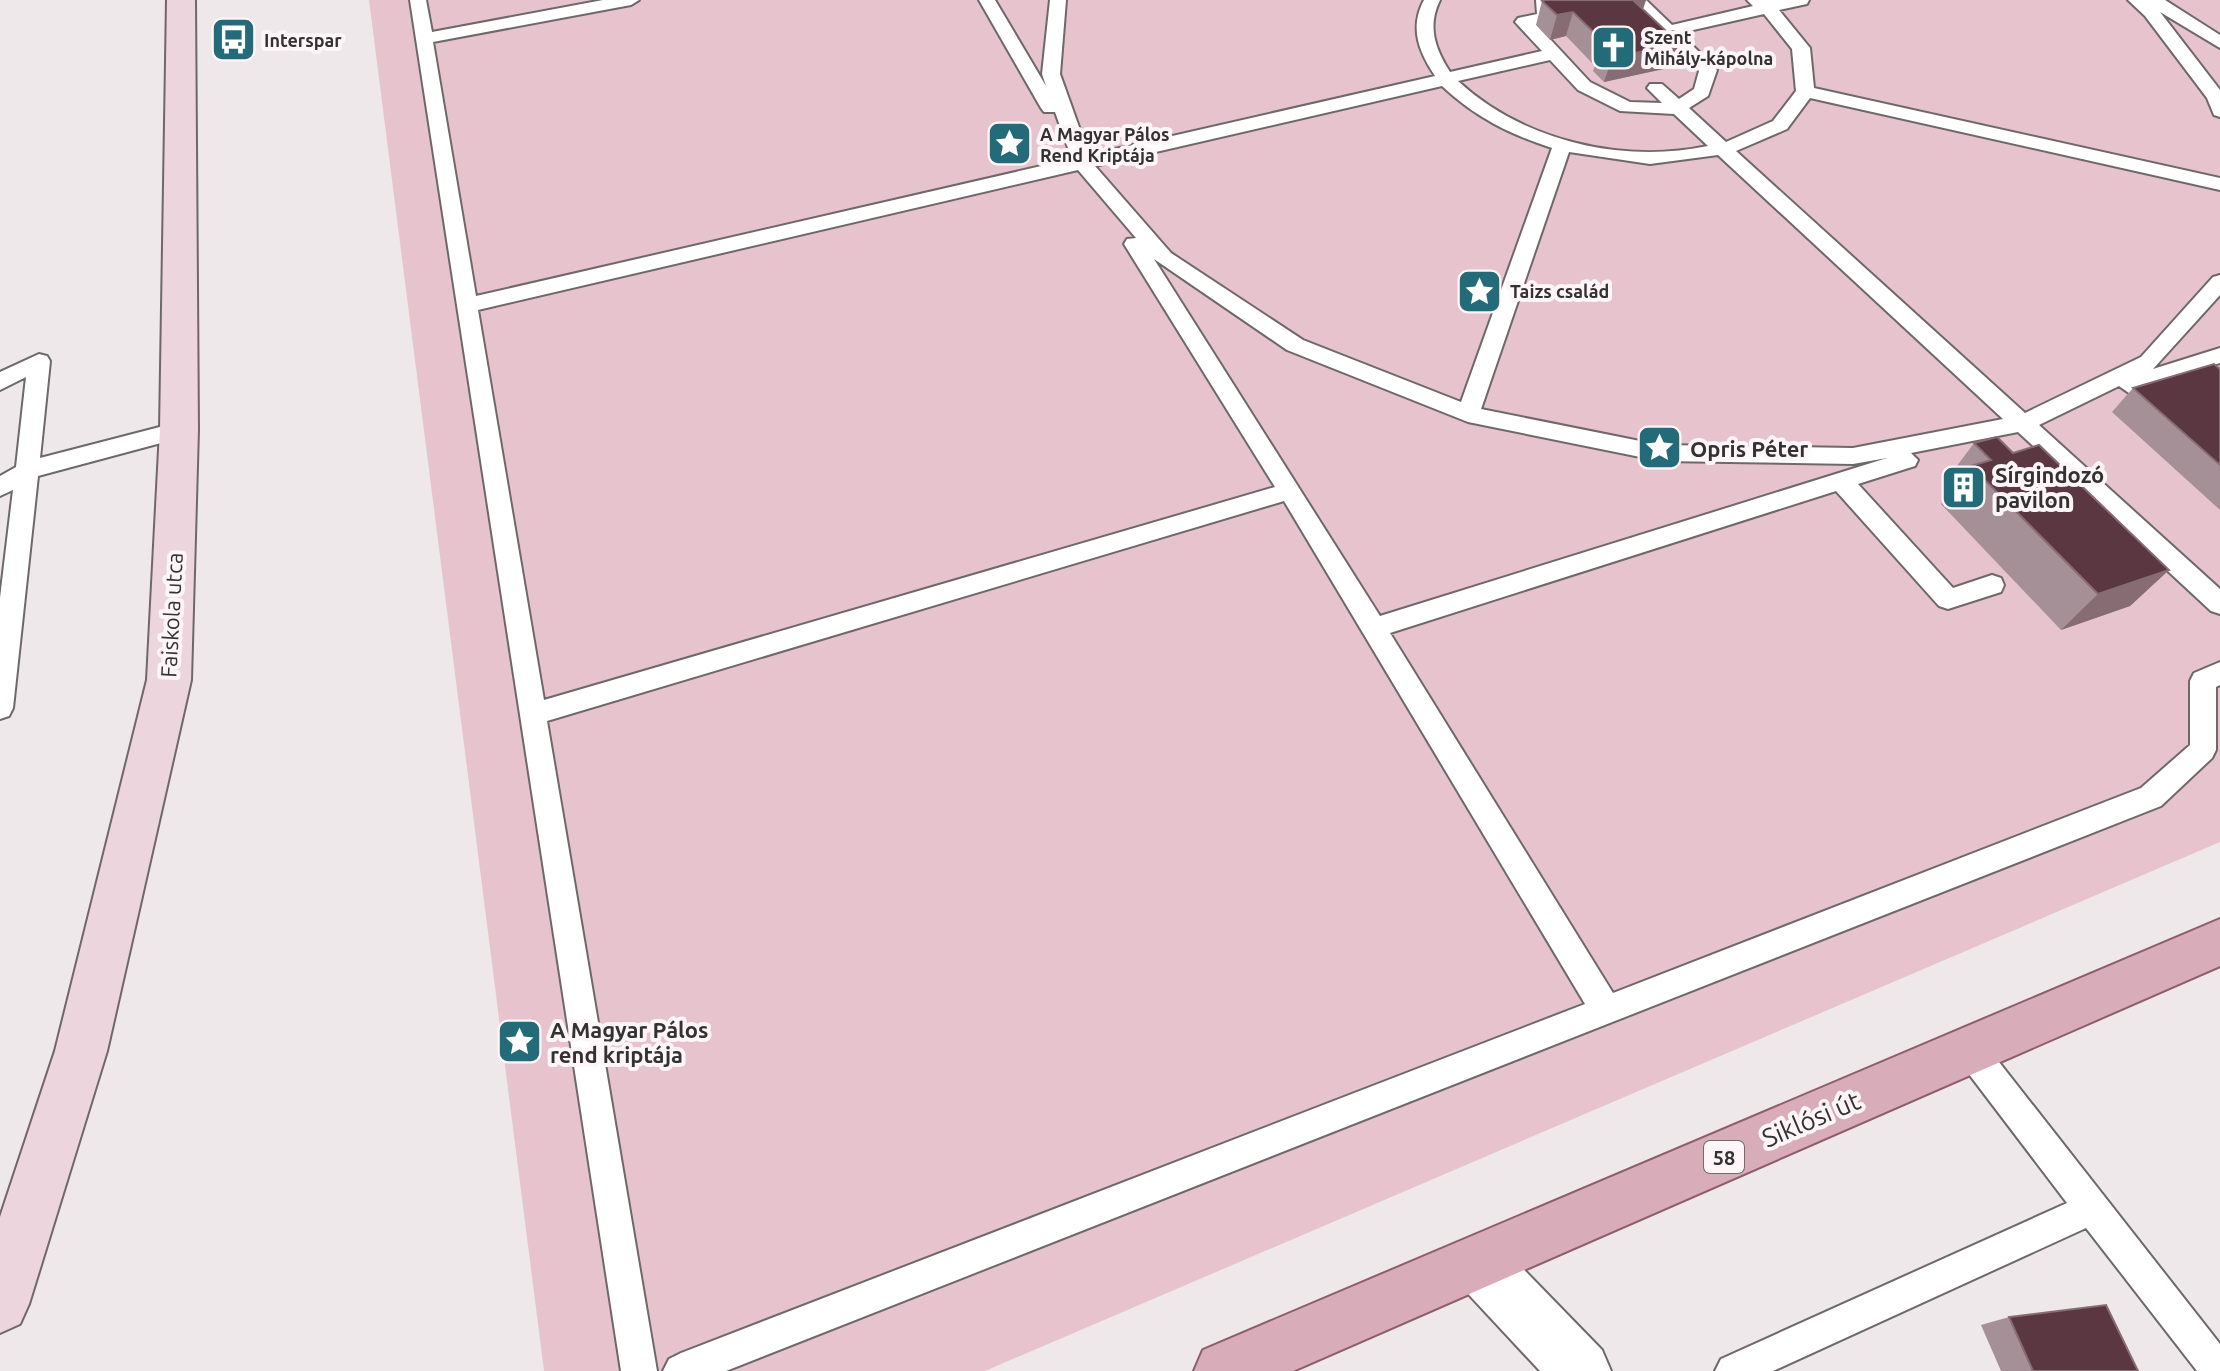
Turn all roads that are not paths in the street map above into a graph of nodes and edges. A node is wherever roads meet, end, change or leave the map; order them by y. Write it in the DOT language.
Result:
graph roads {
  1 [pos="181,0"];
  2 [pos="418,0"];
  3 [pos="631,0"];
  4 [pos="987,0"];
  5 [pos="1058,0"];
  6 [pos="1544,0"];
  7 [pos="1801,0"];
  8 [pos="2136,0"];
  9 [pos="2153,0"];
  10 [pos="1427,1"];
  11 [pos="1630,1"];
  12 [pos="1762,4"];
  13 [pos="1668,31"];
  14 [pos="425,38"];
  15 [pos="2220,43"];
  16 [pos="1553,54"];
  17 [pos="1442,78"];
  18 [pos="1656,88"];
  19 [pos="1805,91"];
  20 [pos="1676,109"];
  21 [pos="2220,111"];
  22 [pos="1562,146"];
  23 [pos="1720,149"];
  24 [pos="1083,164"];
  25 [pos="2220,184"];
  26 [pos="2220,282"];
  27 [pos="468,305"];
  28 [pos="2220,355"];
  29 [pos="2186,364"];
  30 [pos="0,382"];
  31 [pos="2209,384"];
  32 [pos="1468,414"];
  33 [pos="2023,423"];
  34 [pos="179,430"];
  35 [pos="28,470"];
  36 [pos="1841,481"];
  37 [pos="0,487"];
  38 [pos="1290,491"];
  39 [pos="7,576"];
  40 [pos="1992,585"];
  41 [pos="2220,604"];
  42 [pos="1372,629"];
  43 [pos="2220,673"];
  44 [pos="0,708"];
  45 [pos="533,714"];
  46 [pos="2220,942"];
  47 [pos="1606,1010"];
  48 [pos="1970,1050"];
  49 [pos="2092,1209"];
  50 [pos="1478,1263"];
  51 [pos="0,1304"];
  52 [pos="639,1371"];
  53 [pos="681,1371"];
  54 [pos="1224,1371"];
  55 [pos="1581,1371"];
  56 [pos="1733,1371"];
  57 [pos="2219,1371"];
  1 -- 34 [label="street, Faiskola utca"];
  2 -- 14 [label="lane"];
  3 -- 14 [label="lane"];
  4 -- 24 [label="lane"];
  5 -- 24 [label="lane"];
  6 -- 16 [label="lane"];
  7 -- 12 [label="lane"];
  8 -- 21 [label="lane"];
  9 -- 15 [label="lane"];
  10 -- 17 [label="lane"];
  11 -- 13 [label="lane"];
  12 -- 13 [label="lane"];
  12 -- 19 [label="lane"];
  13 -- 20 [label="lane"];
  14 -- 27 [label="lane"];
  16 -- 17 [label="lane"];
  16 -- 20 [label="lane"];
  17 -- 22 [label="lane"];
  17 -- 24 [label="lane"];
  18 -- 20 [label="lane"];
  19 -- 23 [label="lane"];
  19 -- 25 [label="lane"];
  20 -- 23 [label="lane"];
  22 -- 23 [label="lane"];
  22 -- 32 [label="lane"];
  23 -- 33 [label="lane"];
  24 -- 27 [label="lane"];
  24 -- 32 [label="lane"];
  24 -- 38 [label="lane"];
  26 -- 33 [label="lane"];
  27 -- 45 [label="lane"];
  28 -- 29 [label="lane"];
  29 -- 31 [label="lane"];
  29 -- 33 [label="lane"];
  30 -- 35 [label="lane"];
  32 -- 33 [label="lane"];
  33 -- 36 [label="lane"];
  33 -- 41 [label="lane"];
  34 -- 35 [label="lane"];
  34 -- 51 [label="street, Faiskola utca"];
  35 -- 37 [label="lane"];
  35 -- 39 [label="lane"];
  36 -- 40 [label="lane"];
  36 -- 42 [label="lane"];
  38 -- 42 [label="lane"];
  38 -- 45 [label="lane"];
  39 -- 44 [label="lane"];
  42 -- 47 [label="lane"];
  43 -- 47 [label="lane"];
  45 -- 52 [label="lane"];
  46 -- 48 [label="main road, Siklósi út / 58"];
  47 -- 53 [label="lane"];
  48 -- 49 [label="lane"];
  48 -- 50 [label="main road, Siklósi út / 58"];
  49 -- 56 [label="lane"];
  49 -- 57 [label="lane"];
  50 -- 54 [label="main road, Siklósi út / 58"];
  50 -- 55 [label="street"];
}
